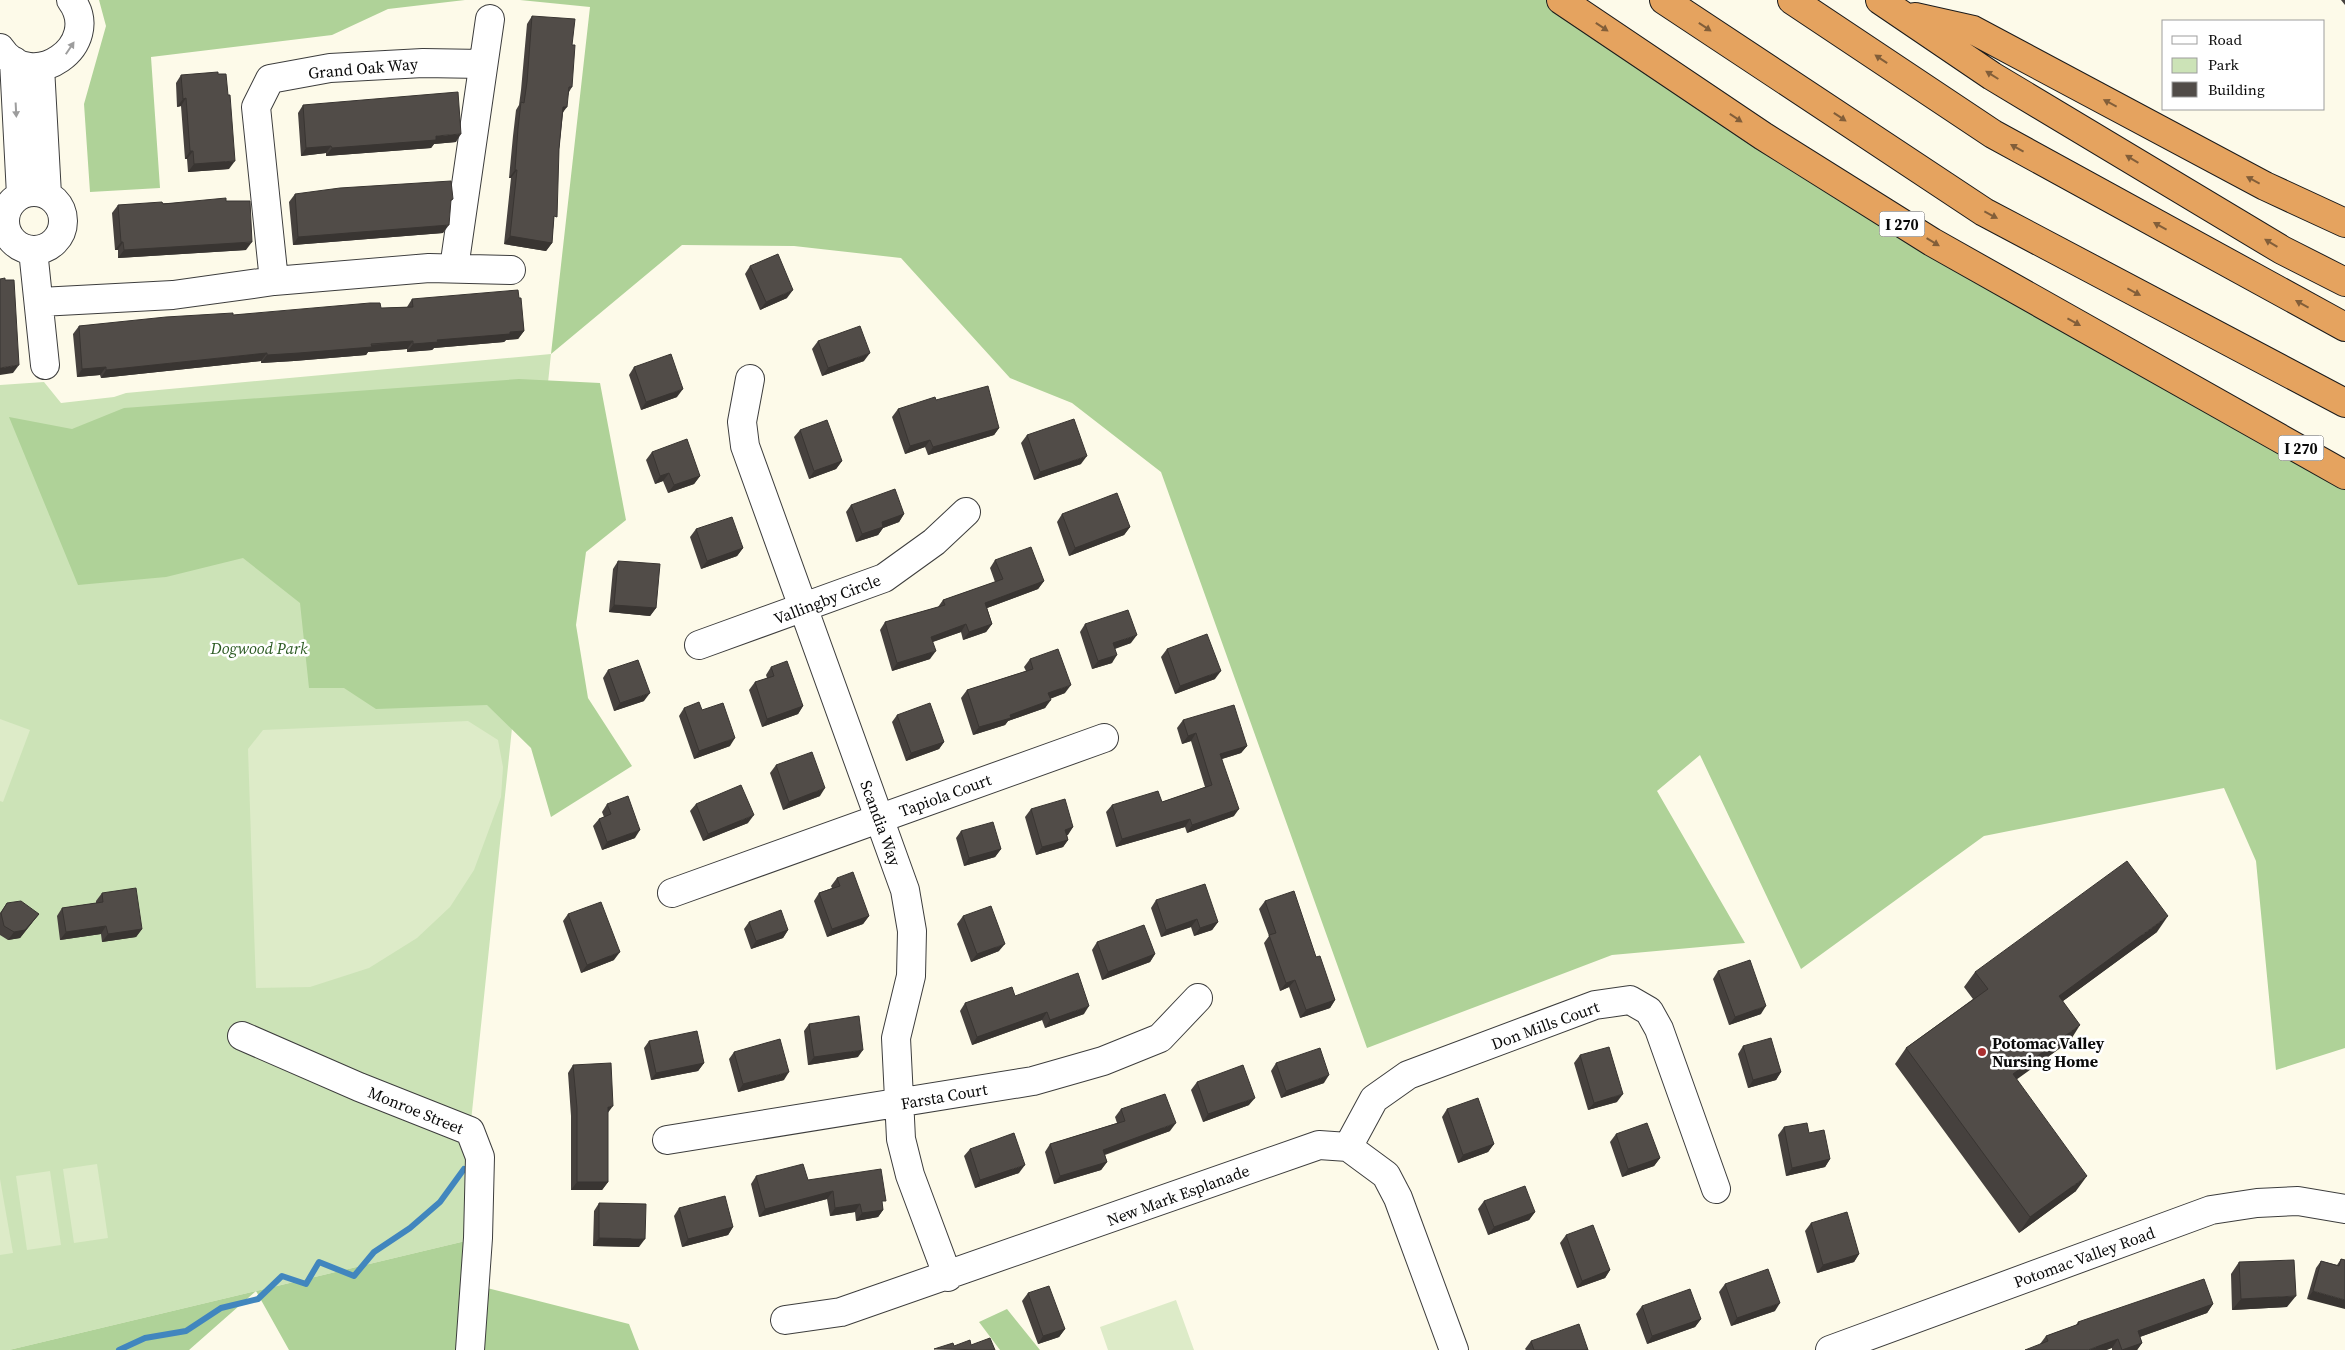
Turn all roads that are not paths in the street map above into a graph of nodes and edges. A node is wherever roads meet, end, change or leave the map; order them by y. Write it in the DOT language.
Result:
graph roads {
  1 [pos="71,0"];
  2 [pos="1561,0"];
  3 [pos="1664,0"];
  4 [pos="1792,0"];
  5 [pos="1889,7"];
  6 [pos="490,19"];
  7 [pos="18,59"];
  8 [pos="483,64"];
  9 [pos="34,195"];
  10 [pos="2345,222"];
  11 [pos="4,235"];
  12 [pos="33,250"];
  13 [pos="454,268"];
  14 [pos="511,270"];
  15 [pos="274,281"];
  16 [pos="2345,282"];
  17 [pos="40,302"];
  18 [pos="2345,327"];
  19 [pos="45,365"];
  20 [pos="750,379"];
  21 [pos="2345,403"];
  22 [pos="2257,426"];
  23 [pos="2345,471"];
  24 [pos="2345,475"];
  25 [pos="966,512"];
  26 [pos="804,608"];
  27 [pos="699,645"];
  28 [pos="1104,738"];
  29 [pos="880,818"];
  30 [pos="672,893"];
  31 [pos="1198,998"];
  32 [pos="242,1036"];
  33 [pos="898,1104"];
  34 [pos="668,1140"];
  35 [pos="1348,1146"];
  36 [pos="1716,1189"];
  37 [pos="2345,1210"];
  38 [pos="948,1277"];
  39 [pos="785,1320"];
  40 [pos="470,1350"];
  41 [pos="1454,1350"];
  42 [pos="1830,1350"];
  7 -- 1 [label="street, one-way"];
  2 -- 22 [label="highway, I 270, one-way"];
  3 -- 21 [label="highway, one-way"];
  18 -- 4 [label="highway, one-way"];
  10 -- 5 [label="highway, one-way"];
  16 -- 5 [label="highway, one-way"];
  6 -- 8 [label="street"];
  7 -- 9 [label="street"];
  8 -- 13 [label="street"];
  8 -- 15 [label="street, Grand Oak Way"];
  9 -- 11 [label="street"];
  9 -- 12 [label="street"];
  11 -- 12 [label="street"];
  12 -- 17 [label="street"];
  13 -- 14 [label="street"];
  13 -- 15 [label="street"];
  15 -- 17 [label="street"];
  17 -- 19 [label="street"];
  20 -- 26 [label="street, Scandia Way"];
  22 -- 23 [label="highway, I 270"];
  22 -- 24 [label="highway"];
  25 -- 26 [label="street, Vallingby Circle"];
  26 -- 27 [label="street, Vallingby Circle"];
  26 -- 29 [label="street, Scandia Way"];
  28 -- 29 [label="street, Tapiola Court"];
  29 -- 30 [label="street, Tapiola Court"];
  29 -- 33 [label="street, Scandia Way"];
  31 -- 33 [label="street, Farsta Court"];
  32 -- 40 [label="street, Monroe Street"];
  33 -- 34 [label="street, Farsta Court"];
  33 -- 38 [label="street, Scandia Way"];
  35 -- 36 [label="street, Don Mills Court"];
  35 -- 38 [label="street, New Mark Esplanade"];
  35 -- 41 [label="street"];
  37 -- 42 [label="street, Potomac Valley Road"];
  38 -- 39 [label="street, New Mark Esplanade"];
}
